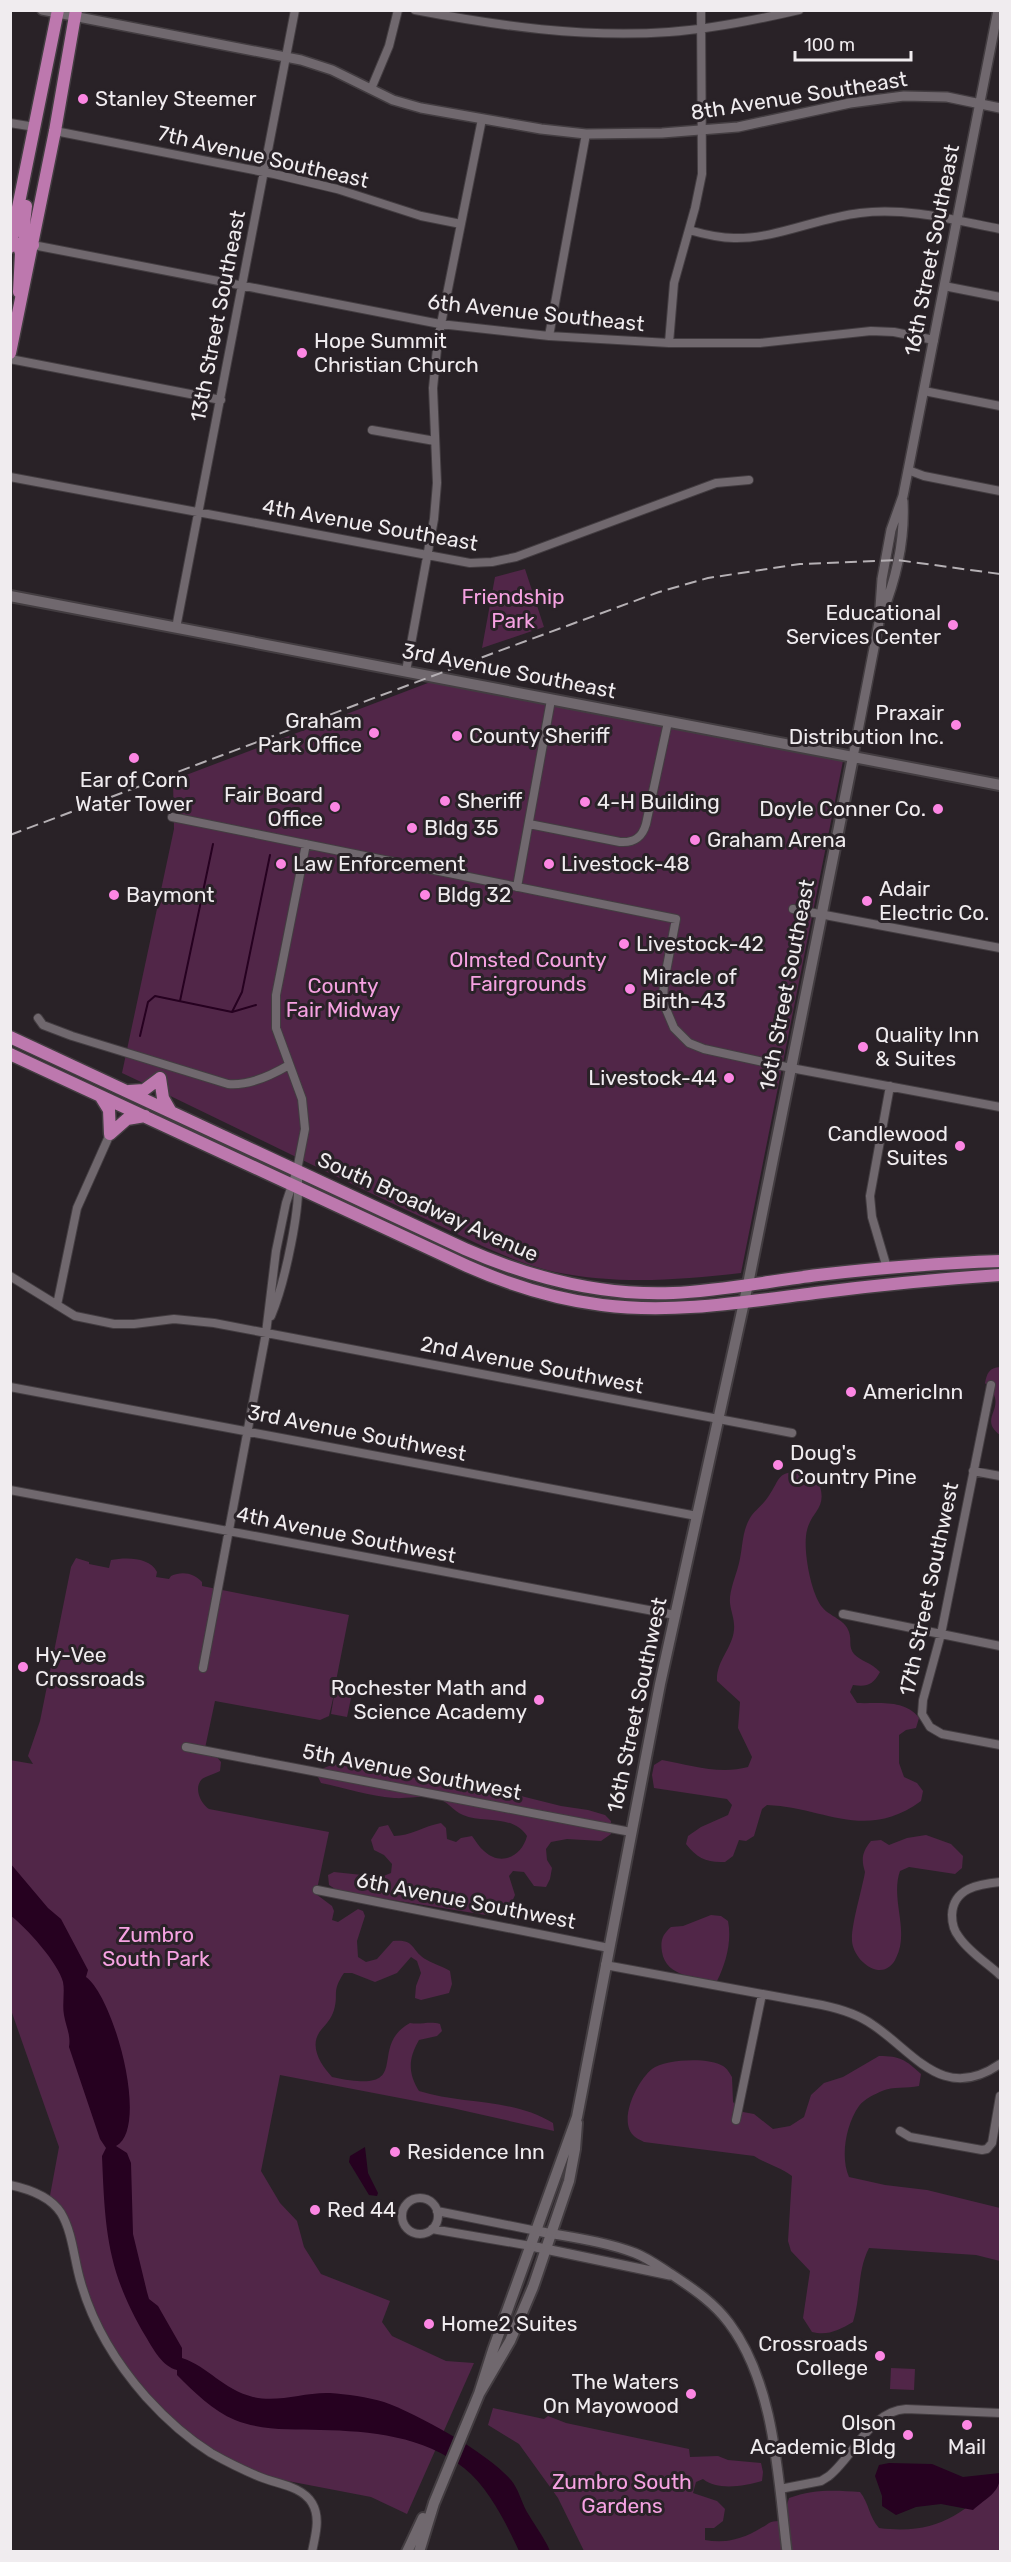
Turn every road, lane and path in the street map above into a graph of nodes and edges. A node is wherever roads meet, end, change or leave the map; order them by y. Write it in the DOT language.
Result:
graph roads {
  1 [pos="42,10"];
  2 [pos="295,10"];
  3 [pos="398,10"];
  4 [pos="415,10"];
  5 [pos="701,10"];
  6 [pos="799,10"];
  7 [pos="998,10"];
  8 [pos="58,12"];
  9 [pos="75,14"];
  10 [pos="702,28"];
  11 [pos="286,57"];
  12 [pos="371,89"];
  13 [pos="980,104"];
  14 [pos="1000,108"];
  15 [pos="482,119"];
  16 [pos="10,123"];
  17 [pos="35,127"];
  18 [pos="55,131"];
  19 [pos="703,131"];
  20 [pos="586,134"];
  21 [pos="264,171"];
  22 [pos="24,179"];
  23 [pos="957,221"];
  24 [pos="461,224"];
  25 [pos="1000,229"];
  26 [pos="688,230"];
  27 [pos="11,243"];
  28 [pos="33,245"];
  29 [pos="242,285"];
  30 [pos="944,286"];
  31 [pos="1000,297"];
  32 [pos="21,307"];
  33 [pos="440,324"];
  34 [pos="549,336"];
  35 [pos="934,340"];
  36 [pos="669,344"];
  37 [pos="10,353"];
  38 [pos="10,359"];
  39 [pos="924,391"];
  40 [pos="221,400"];
  41 [pos="1000,406"];
  42 [pos="372,430"];
  43 [pos="435,441"];
  44 [pos="908,470"];
  45 [pos="10,477"];
  46 [pos="749,480"];
  47 [pos="1000,491"];
  48 [pos="197,513"];
  49 [pos="428,556"];
  50 [pos="10,596"];
  51 [pos="176,628"];
  52 [pos="406,671"];
  53 [pos="551,700"];
  54 [pos="668,722"];
  55 [pos="853,757"];
  56 [pos="1000,785"];
  57 [pos="172,817"];
  58 [pos="529,824"];
  59 [pos="306,844"];
  60 [pos="517,887"];
  61 [pos="793,909"];
  62 [pos="821,914"];
  63 [pos="1000,948"];
  64 [pos="38,1018"];
  65 [pos="10,1037"];
  66 [pos="10,1054"];
  67 [pos="165,1064"];
  68 [pos="289,1065"];
  69 [pos="791,1068"];
  70 [pos="160,1078"];
  71 [pos="890,1086"];
  72 [pos="125,1091"];
  73 [pos="98,1094"];
  74 [pos="1000,1107"];
  75 [pos="172,1113"];
  76 [pos="145,1116"];
  77 [pos="110,1134"];
  78 [pos="297,1170"];
  79 [pos="296,1187"];
  80 [pos="1000,1261"];
  81 [pos="887,1268"];
  82 [pos="1000,1275"];
  83 [pos="10,1276"];
  84 [pos="747,1284"];
  85 [pos="744,1302"];
  86 [pos="57,1305"];
  87 [pos="267,1323"];
  88 [pos="266,1333"];
  89 [pos="991,1385"];
  90 [pos="10,1387"];
  91 [pos="719,1419"];
  92 [pos="248,1431"];
  93 [pos="792,1434"];
  94 [pos="973,1471"];
  95 [pos="1000,1476"];
  96 [pos="10,1490"];
  97 [pos="697,1516"];
  98 [pos="228,1532"];
  99 [pos="845,1612"];
  100 [pos="675,1615"];
  101 [pos="941,1634"];
  102 [pos="1000,1646"];
  103 [pos="203,1668"];
  104 [pos="1000,1745"];
  105 [pos="186,1747"];
  106 [pos="631,1832"];
  107 [pos="1000,1882"];
  108 [pos="317,1890"];
  109 [pos="609,1948"];
  110 [pos="605,1965"];
  111 [pos="1000,1975"];
  112 [pos="762,1994"];
  113 [pos="1000,2064"];
  114 [pos="1000,2096"];
  115 [pos="577,2117"];
  116 [pos="736,2120"];
  117 [pos="900,2131"];
  118 [pos="10,2185"];
  119 [pos="437,2211"];
  120 [pos="432,2229"];
  121 [pos="537,2231"];
  122 [pos="552,2234"];
  123 [pos="531,2246"];
  124 [pos="546,2249"];
  125 [pos="672,2275"];
  126 [pos="479,2394"];
  127 [pos="1000,2413"];
  128 [pos="780,2489"];
  129 [pos="434,2503"];
  130 [pos="312,2552"];
  131 [pos="407,2552"];
  132 [pos="419,2552"];
  133 [pos="787,2552"];
  1 -- 8 [label="street, 8th Avenue Southeast"];
  2 -- 11 [label="street, 13th Street Southeast"];
  3 -- 12 [label="street"];
  4 -- 10 [label="street"];
  5 -- 10 [label="street"];
  6 -- 10 [label="street"];
  7 -- 13 [label="street, 16th Street Southeast"];
  8 -- 9 [label="street, 8th Avenue Southeast"];
  8 -- 17 [label="main road"];
  9 -- 11 [label="street, 8th Avenue Southeast"];
  9 -- 18 [label="main road"];
  10 -- 19 [label="street"];
  11 -- 12 [label="street, 8th Avenue Southeast"];
  11 -- 21 [label="street, 13th Street Southeast"];
  12 -- 15 [label="street, 8th Avenue Southeast"];
  13 -- 14 [label="street, 8th Avenue Southeast"];
  13 -- 19 [label="street, 8th Avenue Southeast"];
  13 -- 23 [label="street, 16th Street Southeast"];
  15 -- 20 [label="street, 8th Avenue Southeast"];
  15 -- 24 [label="street"];
  16 -- 17 [label="street"];
  17 -- 22 [label="main road"];
  18 -- 21 [label="street, 7th Avenue Southeast"];
  18 -- 28 [label="main road"];
  19 -- 20 [label="street, 8th Avenue Southeast"];
  19 -- 26 [label="street"];
  20 -- 34 [label="street"];
  21 -- 24 [label="street, 7th Avenue Southeast"];
  21 -- 29 [label="street, 13th Street Southeast"];
  22 -- 27 [label="main road"];
  22 -- 28 [label="main road"];
  23 -- 25 [label="street"];
  23 -- 26 [label="street"];
  23 -- 30 [label="street, 16th Street Southeast"];
  24 -- 33 [label="street"];
  26 -- 36 [label="street"];
  27 -- 32 [label="main road"];
  28 -- 29 [label="street, 6th Avenue Southeast"];
  28 -- 32 [label="main road"];
  29 -- 33 [label="street, 6th Avenue Southeast"];
  29 -- 40 [label="street, 13th Street Southeast"];
  30 -- 31 [label="street"];
  30 -- 35 [label="street, 16th Street Southeast"];
  32 -- 37 [label="main road"];
  33 -- 34 [label="street, 6th Avenue Southeast"];
  33 -- 43 [label="street"];
  34 -- 36 [label="street, 6th Avenue Southeast"];
  35 -- 36 [label="street, 6th Avenue Southeast"];
  35 -- 39 [label="street, 16th Street Southeast"];
  38 -- 40 [label="street"];
  39 -- 41 [label="street"];
  39 -- 44 [label="street, 16th Street Southeast"];
  40 -- 48 [label="street, 13th Street Southeast"];
  42 -- 43 [label="street"];
  43 -- 49 [label="street"];
  44 -- 47 [label="street"];
  44 -- 55 [label="street, 16th Street Southeast"];
  45 -- 48 [label="street, 4th Avenue Southeast"];
  46 -- 49 [label="street, 4th Avenue Southeast"];
  48 -- 49 [label="street, 4th Avenue Southeast"];
  48 -- 51 [label="street, 13th Street Southeast"];
  49 -- 52 [label="street"];
  50 -- 51 [label="main road, 3rd Avenue Southeast"];
  51 -- 52 [label="main road, 3rd Avenue Southeast"];
  52 -- 53 [label="main road, 3rd Avenue Southeast"];
  53 -- 54 [label="main road, 3rd Avenue Southeast"];
  53 -- 58 [label="street"];
  54 -- 55 [label="main road, 3rd Avenue Southeast"];
  54 -- 58 [label="street"];
  55 -- 56 [label="main road, 3rd Avenue Southeast"];
  55 -- 62 [label="main road, 16th Street Southeast"];
  57 -- 59 [label="street"];
  58 -- 60 [label="street"];
  59 -- 60 [label="street"];
  59 -- 68 [label="street"];
  60 -- 69 [label="street"];
  61 -- 62 [label="street"];
  62 -- 63 [label="street"];
  62 -- 69 [label="main road, 16th Street Southeast"];
  64 -- 67 [label="street"];
  65 -- 72 [label="main road, South Broadway Avenue"];
  66 -- 73 [label="main road, South Broadway Avenue"];
  67 -- 68 [label="street"];
  67 -- 70 [label="street"];
  68 -- 78 [label="street"];
  69 -- 71 [label="street"];
  69 -- 84 [label="main road, 16th Street Southeast"];
  70 -- 72 [label="main road"];
  70 -- 75 [label="main road"];
  71 -- 74 [label="street"];
  71 -- 81 [label="street"];
  72 -- 75 [label="main road, South Broadway Avenue"];
  73 -- 76 [label="main road, South Broadway Avenue"];
  73 -- 77 [label="main road"];
  75 -- 78 [label="main road, South Broadway Avenue"];
  76 -- 77 [label="main road"];
  76 -- 79 [label="main road, South Broadway Avenue"];
  77 -- 86 [label="street"];
  78 -- 79 [label="street"];
  78 -- 84 [label="main road, South Broadway Avenue"];
  79 -- 85 [label="main road, South Broadway Avenue"];
  79 -- 87 [label="street"];
  79 -- 87 [label="street"];
  80 -- 81 [label="main road, South Broadway Avenue"];
  81 -- 84 [label="main road, South Broadway Avenue"];
  82 -- 85 [label="main road, South Broadway Avenue"];
  83 -- 86 [label="street, 2nd Avenue Southwest"];
  84 -- 85 [label="main road, 16th Street Southeast"];
  85 -- 91 [label="main road, 16th Street Southwest"];
  86 -- 88 [label="street, 2nd Avenue Southwest"];
  87 -- 88 [label="street"];
  88 -- 91 [label="street, 2nd Avenue Southwest"];
  88 -- 92 [label="street"];
  89 -- 94 [label="street, 17th Street Southwest"];
  90 -- 92 [label="street, 3rd Avenue Southwest"];
  91 -- 93 [label="street, 2nd Avenue Southwest"];
  91 -- 97 [label="main road, 16th Street Southwest"];
  92 -- 97 [label="street, 3rd Avenue Southwest"];
  92 -- 98 [label="street"];
  94 -- 95 [label="street"];
  94 -- 101 [label="street, 17th Street Southwest"];
  96 -- 98 [label="street, 4th Avenue Southwest"];
  97 -- 100 [label="main road, 16th Street Southwest"];
  98 -- 100 [label="street, 4th Avenue Southwest"];
  98 -- 103 [label="street"];
  99 -- 101 [label="street"];
  100 -- 106 [label="main road, 16th Street Southwest"];
  101 -- 102 [label="street"];
  101 -- 104 [label="street, 17th Street Southwest"];
  105 -- 106 [label="street, 5th Avenue Southwest"];
  106 -- 109 [label="main road, 16th Street Southwest"];
  107 -- 111 [label="street"];
  108 -- 109 [label="street, 6th Avenue Southwest"];
  109 -- 110 [label="main road, 16th Street Southwest"];
  110 -- 112 [label="street"];
  110 -- 115 [label="main road, 16th Street Southwest"];
  112 -- 113 [label="street"];
  112 -- 116 [label="street"];
  114 -- 117 [label="street"];
  115 -- 121 [label="main road, 16th Street Southwest"];
  115 -- 122 [label="main road, 16th Street Southwest"];
  118 -- 130 [label="street"];
  119 -- 120 [label="street"];
  119 -- 120 [label="street"];
  119 -- 121 [label="street"];
  120 -- 123 [label="street"];
  121 -- 122 [label="street"];
  121 -- 123 [label="main road, 16th Street Southwest"];
  122 -- 124 [label="main road, 16th Street Southwest"];
  122 -- 125 [label="street"];
  123 -- 124 [label="street"];
  123 -- 126 [label="main road, 16th Street Southwest"];
  124 -- 125 [label="street"];
  124 -- 126 [label="main road, 16th Street Southwest"];
  125 -- 128 [label="street"];
  126 -- 129 [label="main road, 16th Street Southwest"];
  127 -- 128 [label="street"];
  128 -- 133 [label="street"];
  129 -- 131 [label="main road, 16th Street Southwest"];
  129 -- 132 [label="main road, 16th Street Southwest"];
}
